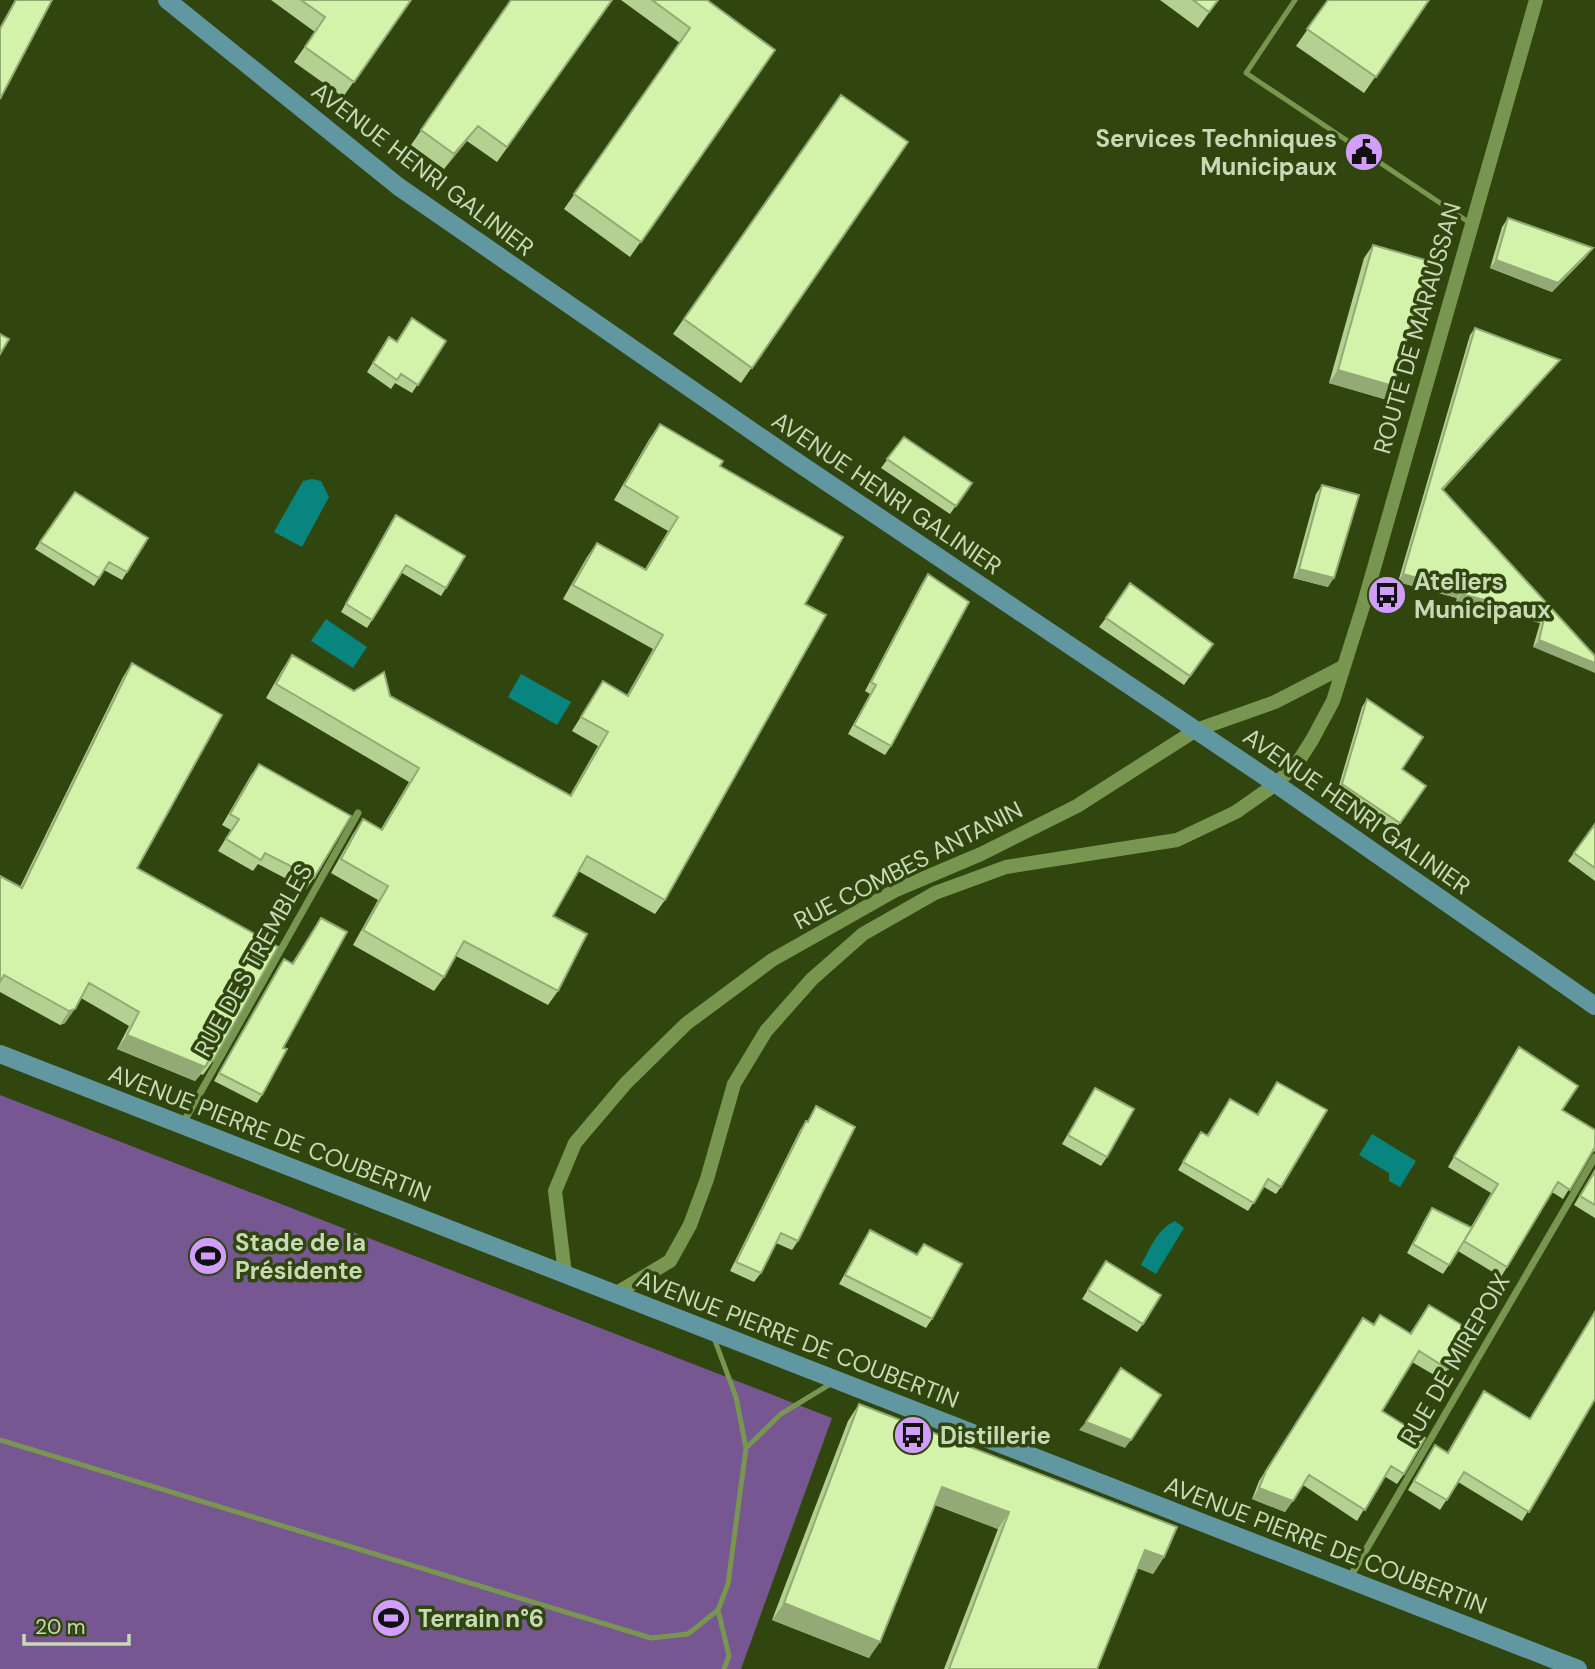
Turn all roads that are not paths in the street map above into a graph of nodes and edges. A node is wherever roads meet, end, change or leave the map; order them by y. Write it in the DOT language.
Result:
graph roads {
  1 [pos="167,0"];
  2 [pos="1295,0"];
  3 [pos="1536,0"];
  4 [pos="1470,223"];
  5 [pos="1341,668"];
  6 [pos="1196,730"];
  7 [pos="1276,784"];
  8 [pos="358,813"];
  9 [pos="1595,1006"];
  10 [pos="0,1054"];
  11 [pos="181,1126"];
  12 [pos="1595,1157"];
  13 [pos="565,1274"];
  14 [pos="615,1294"];
  15 [pos="712,1331"];
  16 [pos="836,1380"];
  17 [pos="0,1440"];
  18 [pos="746,1448"];
  19 [pos="1349,1580"];
  20 [pos="718,1610"];
  21 [pos="1548,1664"];
  22 [pos="724,1669"];
  23 [pos="1578,1669"];
  1 -- 6 [label="main road, AVENUE HENRI GALINIER"];
  2 -- 4 [label="lane"];
  3 -- 4 [label="main road, ROUTE DE MARAUSSAN"];
  4 -- 5 [label="main road, ROUTE DE MARAUSSAN"];
  5 -- 6 [label="main road"];
  5 -- 7 [label="main road, ROUTE DE MARAUSSAN"];
  6 -- 7 [label="main road, AVENUE HENRI GALINIER"];
  6 -- 13 [label="main road, RUE COMBES ANTANIN"];
  7 -- 9 [label="main road, AVENUE HENRI GALINIER"];
  7 -- 14 [label="main road, RUE COMBES ANTANIN"];
  8 -- 11 [label="street, RUE DES TREMBLES"];
  10 -- 11 [label="main road, AVENUE PIERRE DE COUBERTIN"];
  11 -- 13 [label="main road, AVENUE PIERRE DE COUBERTIN"];
  12 -- 19 [label="street, RUE DE MIREPOIX"];
  13 -- 14 [label="main road, AVENUE PIERRE DE COUBERTIN"];
  14 -- 15 [label="main road, AVENUE PIERRE DE COUBERTIN"];
  15 -- 16 [label="main road, AVENUE PIERRE DE COUBERTIN"];
  15 -- 18 [label="lane"];
  16 -- 18 [label="lane"];
  16 -- 19 [label="main road, AVENUE PIERRE DE COUBERTIN"];
  17 -- 20 [label="lane"];
  18 -- 20 [label="lane"];
  19 -- 21 [label="main road, AVENUE PIERRE DE COUBERTIN"];
  20 -- 22 [label="lane"];
  21 -- 23 [label="main road, AVENUE PIERRE DE COUBERTIN"];
}
